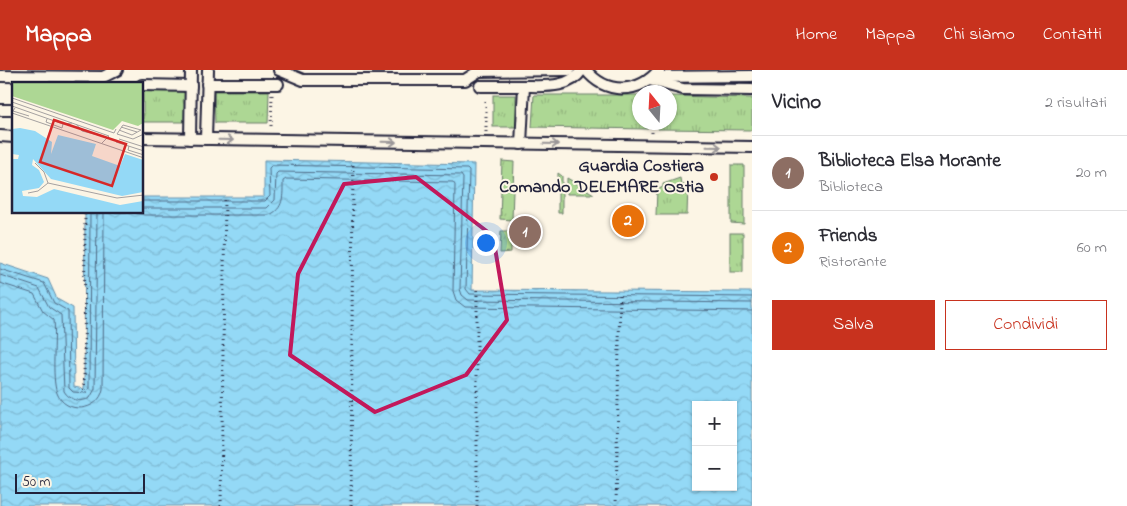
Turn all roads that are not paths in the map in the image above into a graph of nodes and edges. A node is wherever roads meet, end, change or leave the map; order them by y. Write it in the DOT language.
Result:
graph roads {
  1 [pos="116,70"];
  2 [pos="191,70"];
  3 [pos="208,70"];
  4 [pos="279,70"];
  5 [pos="569,70"];
  6 [pos="582,70"];
  7 [pos="586,70"];
  8 [pos="0,76"];
  9 [pos="653,76"];
  10 [pos="752,76"];
  11 [pos="103,81"];
  12 [pos="207,84"];
  13 [pos="275,84"];
  14 [pos="144,85"];
  15 [pos="191,86"];
  16 [pos="483,86"];
  17 [pos="524,86"];
  18 [pos="752,90"];
  19 [pos="144,138"];
  20 [pos="190,139"];
  21 [pos="206,139"];
  22 [pos="521,144"];
  23 [pos="752,147"];
  1 -- 11 [label="lane"];
  2 -- 15 [label="lane"];
  3 -- 12 [label="lane"];
  4 -- 5 [label="lane"];
  6 -- 17 [label="lane"];
  7 -- 9 [label="lane"];
  8 -- 11 [label="lane"];
  9 -- 10 [label="lane"];
  9 -- 18 [label="lane"];
  12 -- 13 [label="lane"];
  12 -- 21 [label="lane"];
  14 -- 15 [label="lane"];
  15 -- 20 [label="lane"];
  16 -- 17 [label="lane"];
  17 -- 22 [label="lane"];
  19 -- 20 [label="lane"];
  20 -- 21 [label="lane"];
  21 -- 22 [label="lane, one-way"];
  22 -- 23 [label="lane, one-way"];
}
